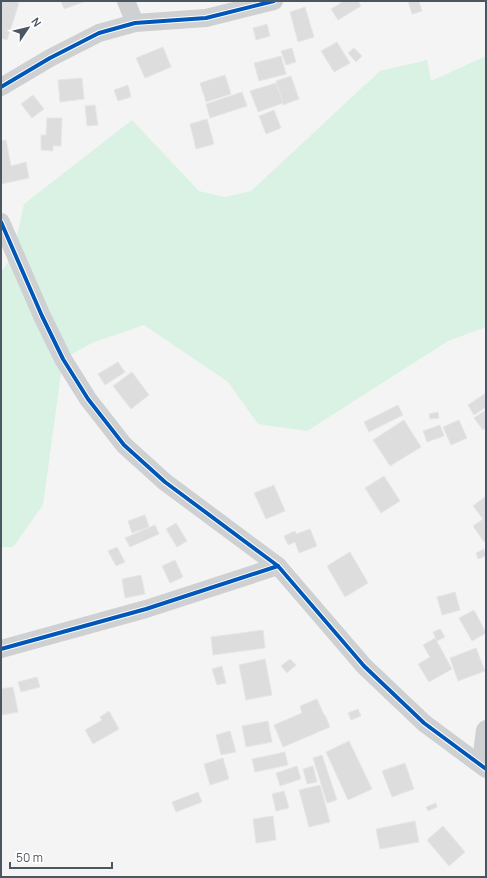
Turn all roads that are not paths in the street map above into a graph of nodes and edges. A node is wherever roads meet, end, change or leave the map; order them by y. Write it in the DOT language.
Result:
graph roads {
  1 [pos="126,1"];
  2 [pos="274,1"];
  3 [pos="135,23"];
  4 [pos="1,87"];
  5 [pos="1,222"];
  6 [pos="278,566"];
  7 [pos="1,649"];
  8 [pos="486,729"];
  9 [pos="486,762"];
  10 [pos="486,769"];
  1 -- 3 [label="street"];
  2 -- 3 [label="street"];
  3 -- 4 [label="street"];
  5 -- 6 [label="street"];
  6 -- 7 [label="street"];
  6 -- 10 [label="street"];
  8 -- 9 [label="street"];
}
